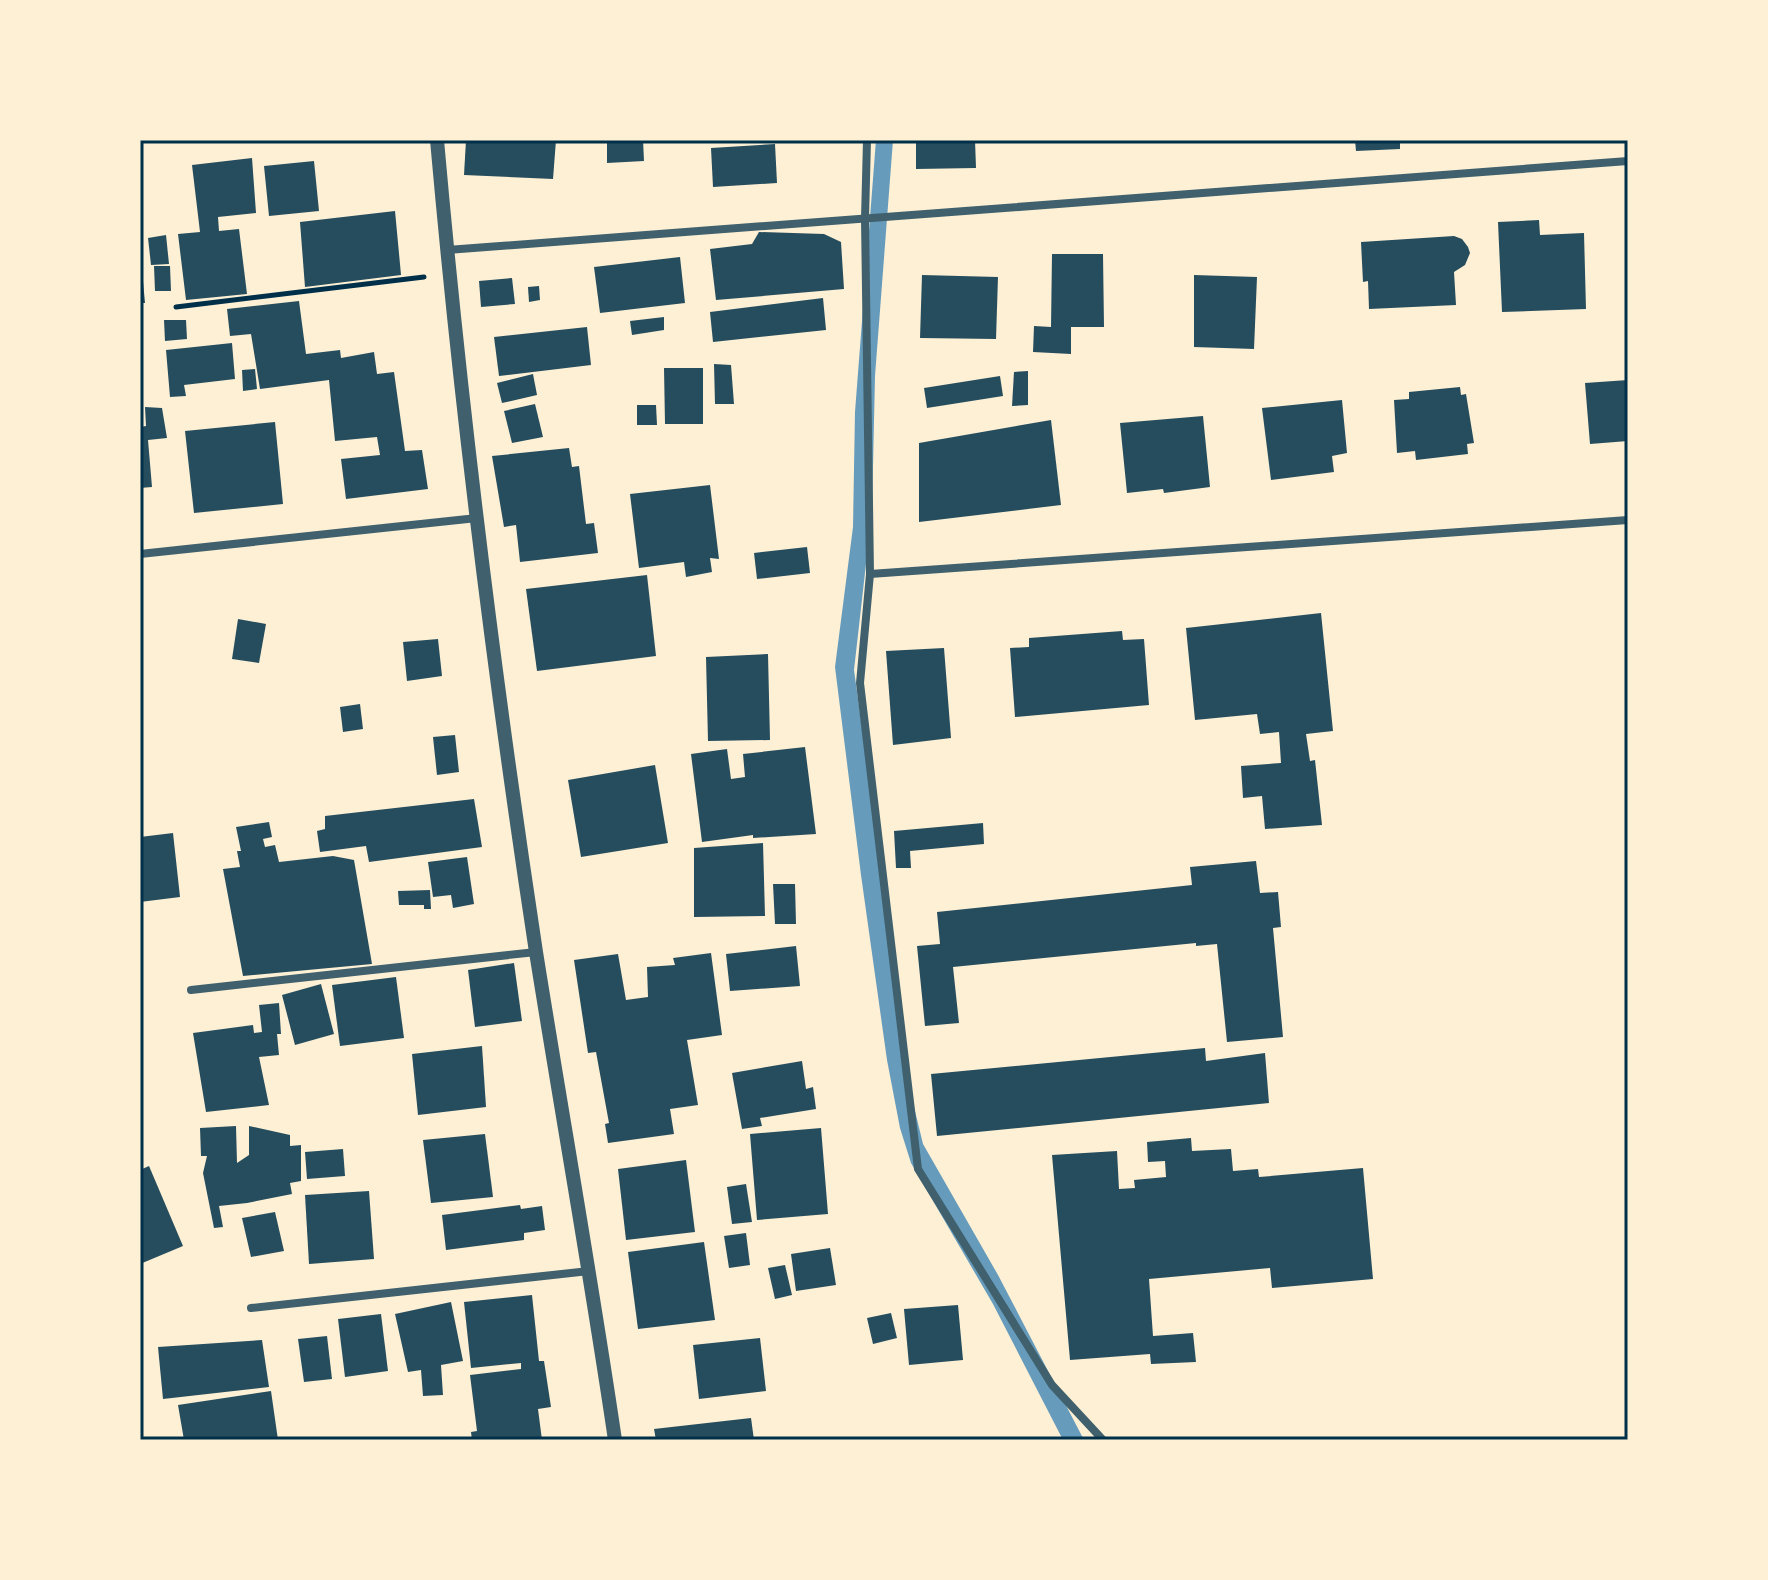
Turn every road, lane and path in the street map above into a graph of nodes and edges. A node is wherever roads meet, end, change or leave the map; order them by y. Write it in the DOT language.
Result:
graph roads {
  1 [pos="437,140"];
  2 [pos="867,140"];
  3 [pos="1628,161"];
  4 [pos="865,219"];
  5 [pos="447,250"];
  6 [pos="449,274"];
  7 [pos="176,307"];
  8 [pos="477,518"];
  9 [pos="1628,520"];
  10 [pos="140,554"];
  11 [pos="870,574"];
  12 [pos="536,952"];
  13 [pos="191,990"];
  14 [pos="590,1271"];
  15 [pos="251,1308"];
  16 [pos="615,1440"];
  17 [pos="1103,1440"];
  1 -- 5 [label="street"];
  2 -- 4 [label="street"];
  3 -- 4 [label="street"];
  4 -- 5 [label="street"];
  4 -- 11 [label="street"];
  5 -- 6 [label="street"];
  6 -- 7 [label="path"];
  6 -- 8 [label="street"];
  8 -- 10 [label="street"];
  8 -- 12 [label="street"];
  9 -- 11 [label="street"];
  11 -- 17 [label="street"];
  12 -- 13 [label="street"];
  12 -- 14 [label="street"];
  14 -- 15 [label="street"];
  14 -- 16 [label="street"];
}
